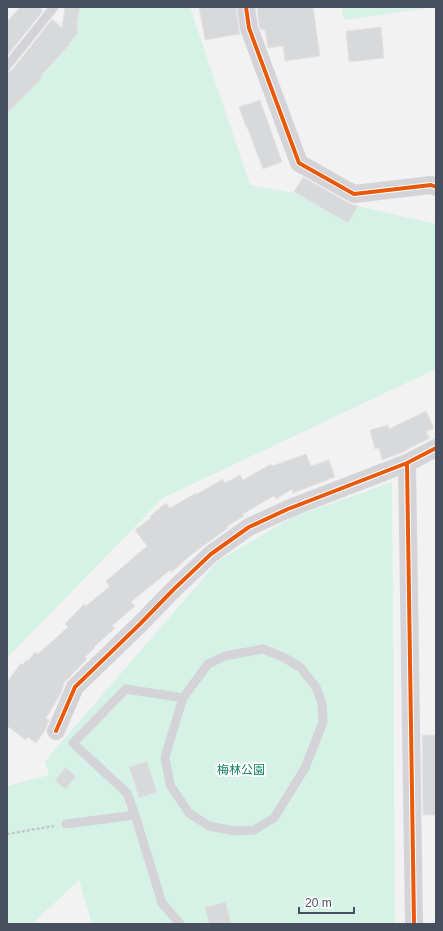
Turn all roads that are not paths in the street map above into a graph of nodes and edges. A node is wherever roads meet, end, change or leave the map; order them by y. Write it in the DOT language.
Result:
graph roads {
  1 [pos="53,7"];
  2 [pos="246,7"];
  3 [pos="7,66"];
  4 [pos="436,187"];
  5 [pos="436,448"];
  6 [pos="408,463"];
  7 [pos="182,698"];
  8 [pos="64,737"];
  9 [pos="135,815"];
  10 [pos="66,824"];
  11 [pos="180,924"];
  12 [pos="414,924"];
  1 -- 3 [label="lane"];
  2 -- 4 [label="street"];
  5 -- 6 [label="street"];
  6 -- 8 [label="street"];
  6 -- 12 [label="street"];
  7 -- 7 [label="lane"];
  7 -- 8 [label="lane"];
  8 -- 9 [label="lane"];
  9 -- 10 [label="lane"];
  9 -- 11 [label="lane"];
}
